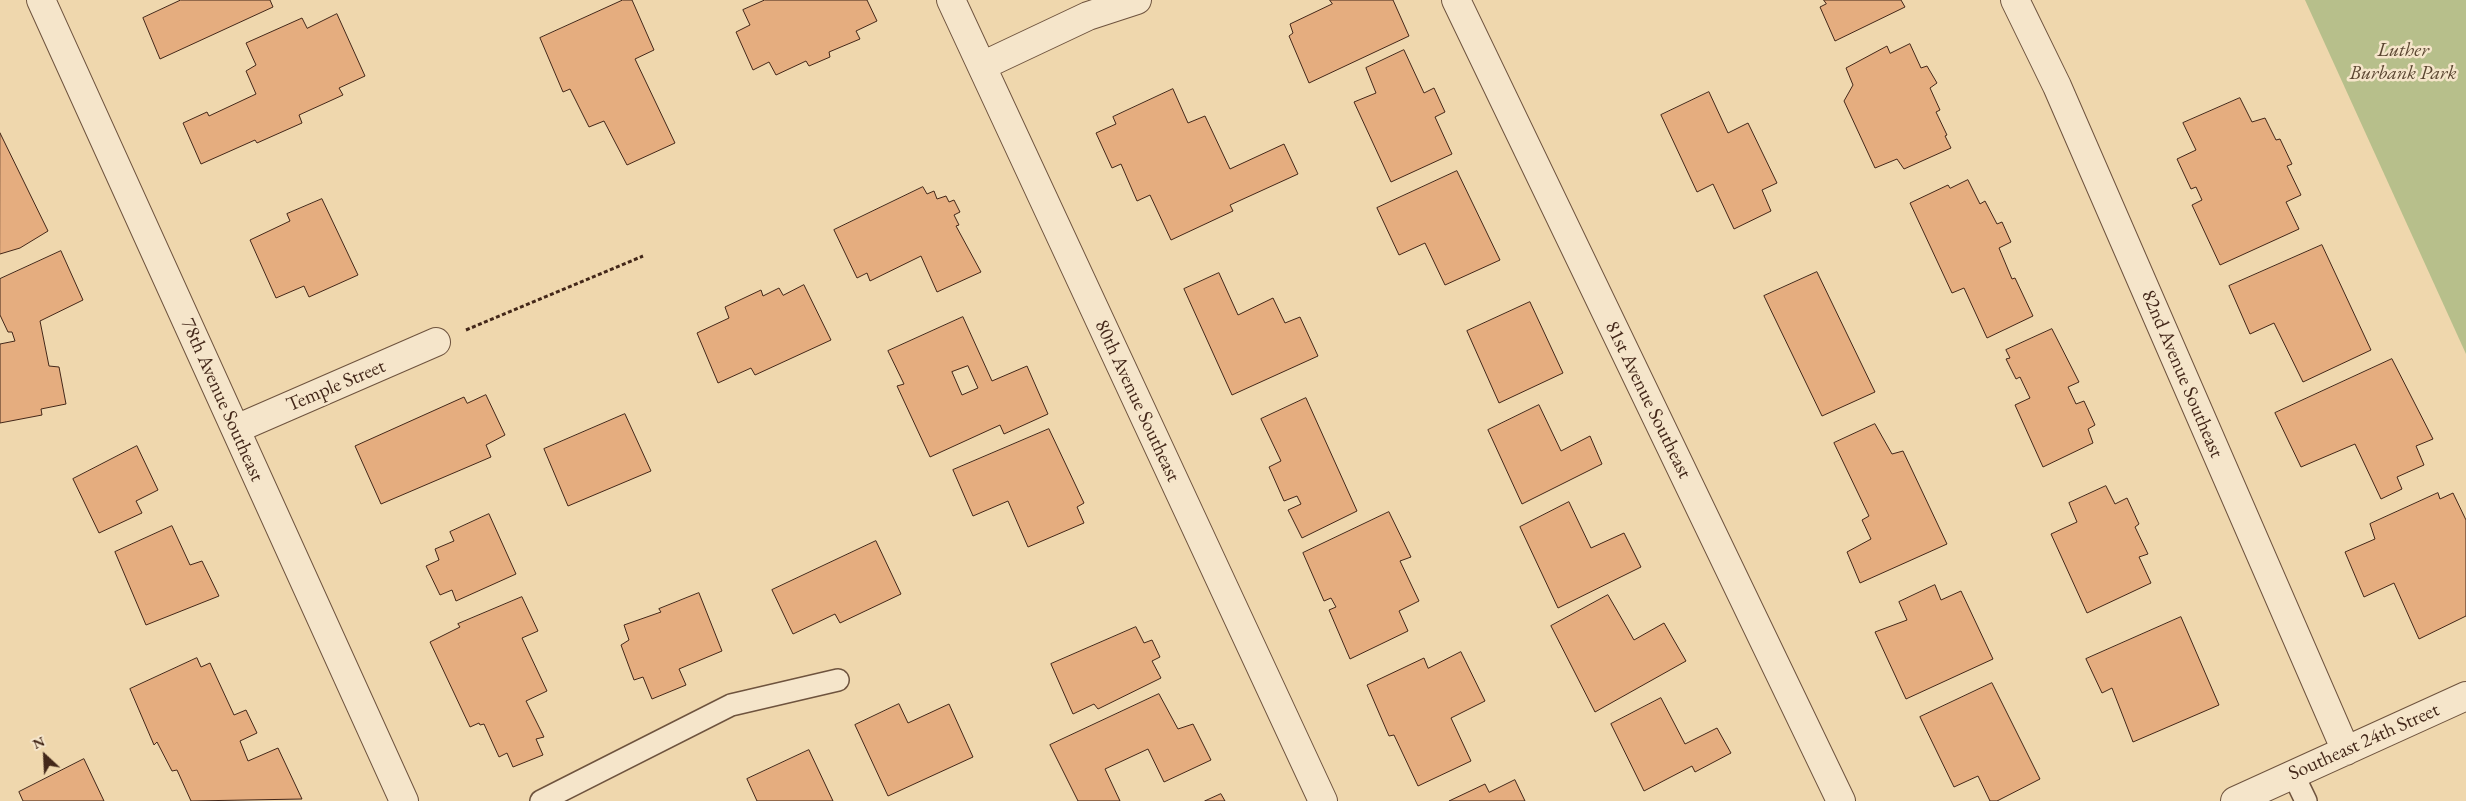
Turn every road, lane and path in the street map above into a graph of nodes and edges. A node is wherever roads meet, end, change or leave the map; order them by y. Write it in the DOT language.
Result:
graph roads {
  1 [pos="40,0"];
  2 [pos="951,0"];
  3 [pos="1138,0"];
  4 [pos="1456,0"];
  5 [pos="2016,0"];
  6 [pos="1093,8"];
  7 [pos="982,66"];
  8 [pos="643,256"];
  9 [pos="436,342"];
  10 [pos="236,429"];
  11 [pos="838,680"];
  12 [pos="2466,696"];
  13 [pos="2346,750"];
  14 [pos="2293,774"];
  15 [pos="404,801"];
  16 [pos="540,801"];
  17 [pos="1323,801"];
  18 [pos="1841,801"];
  19 [pos="2235,801"];
  20 [pos="2306,801"];
  1 -- 10 [label="street, 78th Avenue Southeast"];
  2 -- 7 [label="street, 80th Avenue Southeast"];
  3 -- 6 [label="street"];
  4 -- 18 [label="street, 81st Avenue Southeast"];
  5 -- 13 [label="street, 82nd Avenue Southeast"];
  6 -- 7 [label="street"];
  7 -- 17 [label="street, 80th Avenue Southeast"];
  8 -- 9 [label="path"];
  9 -- 10 [label="street, Temple Street"];
  10 -- 15 [label="street, 78th Avenue Southeast"];
  11 -- 16 [label="lane"];
  12 -- 13 [label="street, Southeast 24th Street"];
  13 -- 14 [label="street, Southeast 24th Street"];
  14 -- 19 [label="street, Southeast 24th Street"];
  14 -- 20 [label="lane"];
}
